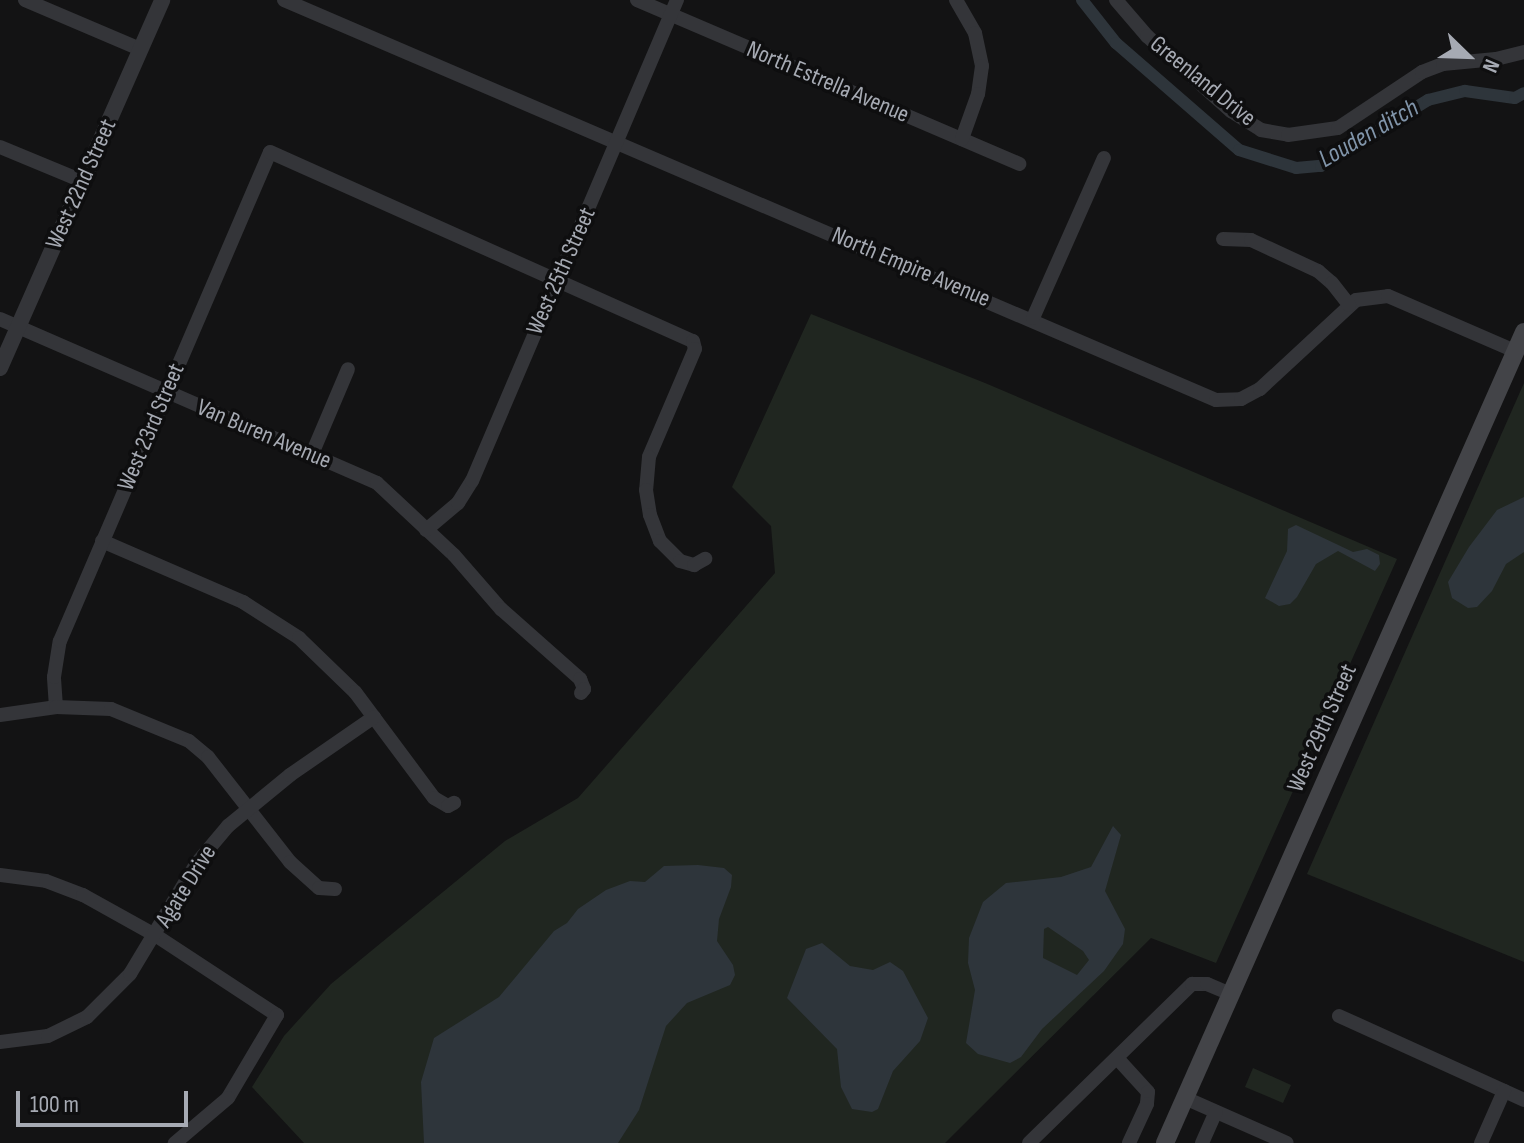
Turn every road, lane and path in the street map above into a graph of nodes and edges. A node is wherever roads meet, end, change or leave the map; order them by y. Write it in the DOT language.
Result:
graph roads {
  1 [pos="25,0"];
  2 [pos="162,0"];
  3 [pos="284,0"];
  4 [pos="637,0"];
  5 [pos="956,0"];
  6 [pos="1116,0"];
  7 [pos="674,7"];
  8 [pos="140,49"];
  9 [pos="1524,52"];
  10 [pos="962,139"];
  11 [pos="618,142"];
  12 [pos="0,147"];
  13 [pos="1104,158"];
  14 [pos="1019,164"];
  15 [pos="82,181"];
  16 [pos="1223,239"];
  17 [pos="557,280"];
  18 [pos="1349,305"];
  19 [pos="1033,318"];
  20 [pos="0,319"];
  21 [pos="19,327"];
  22 [pos="1524,332"];
  23 [pos="1515,351"];
  24 [pos="0,368"];
  25 [pos="348,369"];
  26 [pos="166,394"];
  27 [pos="312,454"];
  28 [pos="426,530"];
  29 [pos="102,541"];
  30 [pos="705,559"];
  31 [pos="581,693"];
  32 [pos="56,707"];
  33 [pos="0,715"];
  34 [pos="374,717"];
  35 [pos="454,803"];
  36 [pos="249,809"];
  37 [pos="0,875"];
  38 [pos="335,889"];
  39 [pos="155,935"];
  40 [pos="1231,994"];
  41 [pos="1339,1016"];
  42 [pos="0,1042"];
  43 [pos="1117,1058"];
  44 [pos="1504,1091"];
  45 [pos="1185,1098"];
  46 [pos="1524,1100"];
  47 [pos="1216,1112"];
  48 [pos="193,1138"];
  49 [pos="175,1143"];
  50 [pos="1029,1143"];
  51 [pos="1129,1143"];
  52 [pos="1165,1143"];
  53 [pos="1202,1143"];
  54 [pos="1287,1143"];
  55 [pos="1481,1143"];
  1 -- 8 [label="street"];
  2 -- 8 [label="street, West 22nd Street"];
  3 -- 11 [label="street, North Empire Avenue"];
  4 -- 7 [label="street, North Estrella Avenue"];
  5 -- 10 [label="street"];
  6 -- 9 [label="street, Greenland Drive"];
  7 -- 10 [label="street, North Estrella Avenue"];
  7 -- 11 [label="street, West 25th Street"];
  8 -- 15 [label="street, West 22nd Street"];
  10 -- 14 [label="street, North Estrella Avenue"];
  11 -- 17 [label="street, West 25th Street"];
  11 -- 19 [label="street, North Empire Avenue"];
  12 -- 15 [label="street"];
  13 -- 19 [label="street"];
  15 -- 21 [label="street, West 22nd Street"];
  16 -- 18 [label="street"];
  17 -- 26 [label="street, West 23rd Street"];
  17 -- 28 [label="street, West 25th Street"];
  17 -- 30 [label="street"];
  18 -- 19 [label="street, North Empire Avenue"];
  18 -- 23 [label="street"];
  20 -- 21 [label="street, Van Buren Avenue"];
  21 -- 24 [label="street, West 22nd Street"];
  21 -- 26 [label="street, Van Buren Avenue"];
  22 -- 23 [label="main road, West 29th Street"];
  23 -- 40 [label="main road, West 29th Street"];
  25 -- 27 [label="street"];
  26 -- 27 [label="street, Van Buren Avenue"];
  26 -- 29 [label="street, West 23rd Street"];
  27 -- 28 [label="street, Van Buren Avenue"];
  28 -- 31 [label="street, Van Buren Avenue"];
  29 -- 32 [label="street, West 23rd Street"];
  29 -- 34 [label="street"];
  32 -- 33 [label="street"];
  32 -- 36 [label="street"];
  34 -- 35 [label="street"];
  34 -- 36 [label="street, Agate Drive"];
  36 -- 38 [label="street"];
  36 -- 39 [label="street, Agate Drive"];
  37 -- 39 [label="street"];
  39 -- 42 [label="street, Agate Drive"];
  39 -- 48 [label="street"];
  40 -- 43 [label="street"];
  40 -- 45 [label="main road, West 29th Street"];
  41 -- 44 [label="street"];
  43 -- 50 [label="street"];
  43 -- 51 [label="street"];
  44 -- 46 [label="street"];
  44 -- 55 [label="street"];
  45 -- 47 [label="street"];
  45 -- 52 [label="main road, West 29th Street"];
  47 -- 53 [label="street"];
  47 -- 54 [label="street"];
  48 -- 49 [label="street"];
}
